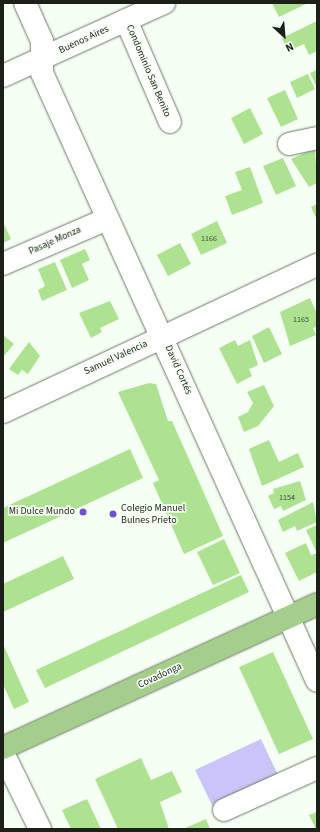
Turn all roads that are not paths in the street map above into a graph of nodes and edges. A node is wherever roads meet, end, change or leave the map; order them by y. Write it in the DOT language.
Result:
graph roads {
  1 [pos="24,3"];
  2 [pos="155,5"];
  3 [pos="126,20"];
  4 [pos="41,59"];
  5 [pos="3,76"];
  6 [pos="170,122"];
  7 [pos="317,138"];
  8 [pos="289,144"];
  9 [pos="107,218"];
  10 [pos="3,264"];
  11 [pos="317,265"];
  12 [pos="163,336"];
  13 [pos="3,412"];
  14 [pos="317,604"];
  15 [pos="288,617"];
  16 [pos="317,681"];
  17 [pos="3,748"];
  18 [pos="3,753"];
  19 [pos="317,768"];
  20 [pos="224,810"];
  21 [pos="40,829"];
  1 -- 4 [label="street, David Cortés"];
  2 -- 3 [label="street, Buenos Aires"];
  3 -- 4 [label="street, Buenos Aires"];
  3 -- 6 [label="street, Condominio San Benito"];
  4 -- 5 [label="street, Buenos Aires"];
  4 -- 9 [label="street, David Cortés"];
  7 -- 8 [label="street"];
  9 -- 10 [label="street, Pasaje Monza"];
  9 -- 12 [label="street, David Cortés"];
  11 -- 12 [label="street, Samuel Valencia"];
  12 -- 13 [label="street, Samuel Valencia"];
  12 -- 15 [label="street, David Cortés"];
  14 -- 15 [label="main road, Covadonga"];
  15 -- 16 [label="street, David Cortés"];
  15 -- 17 [label="main road, Covadonga"];
  18 -- 21 [label="street"];
  19 -- 20 [label="street"];
}
